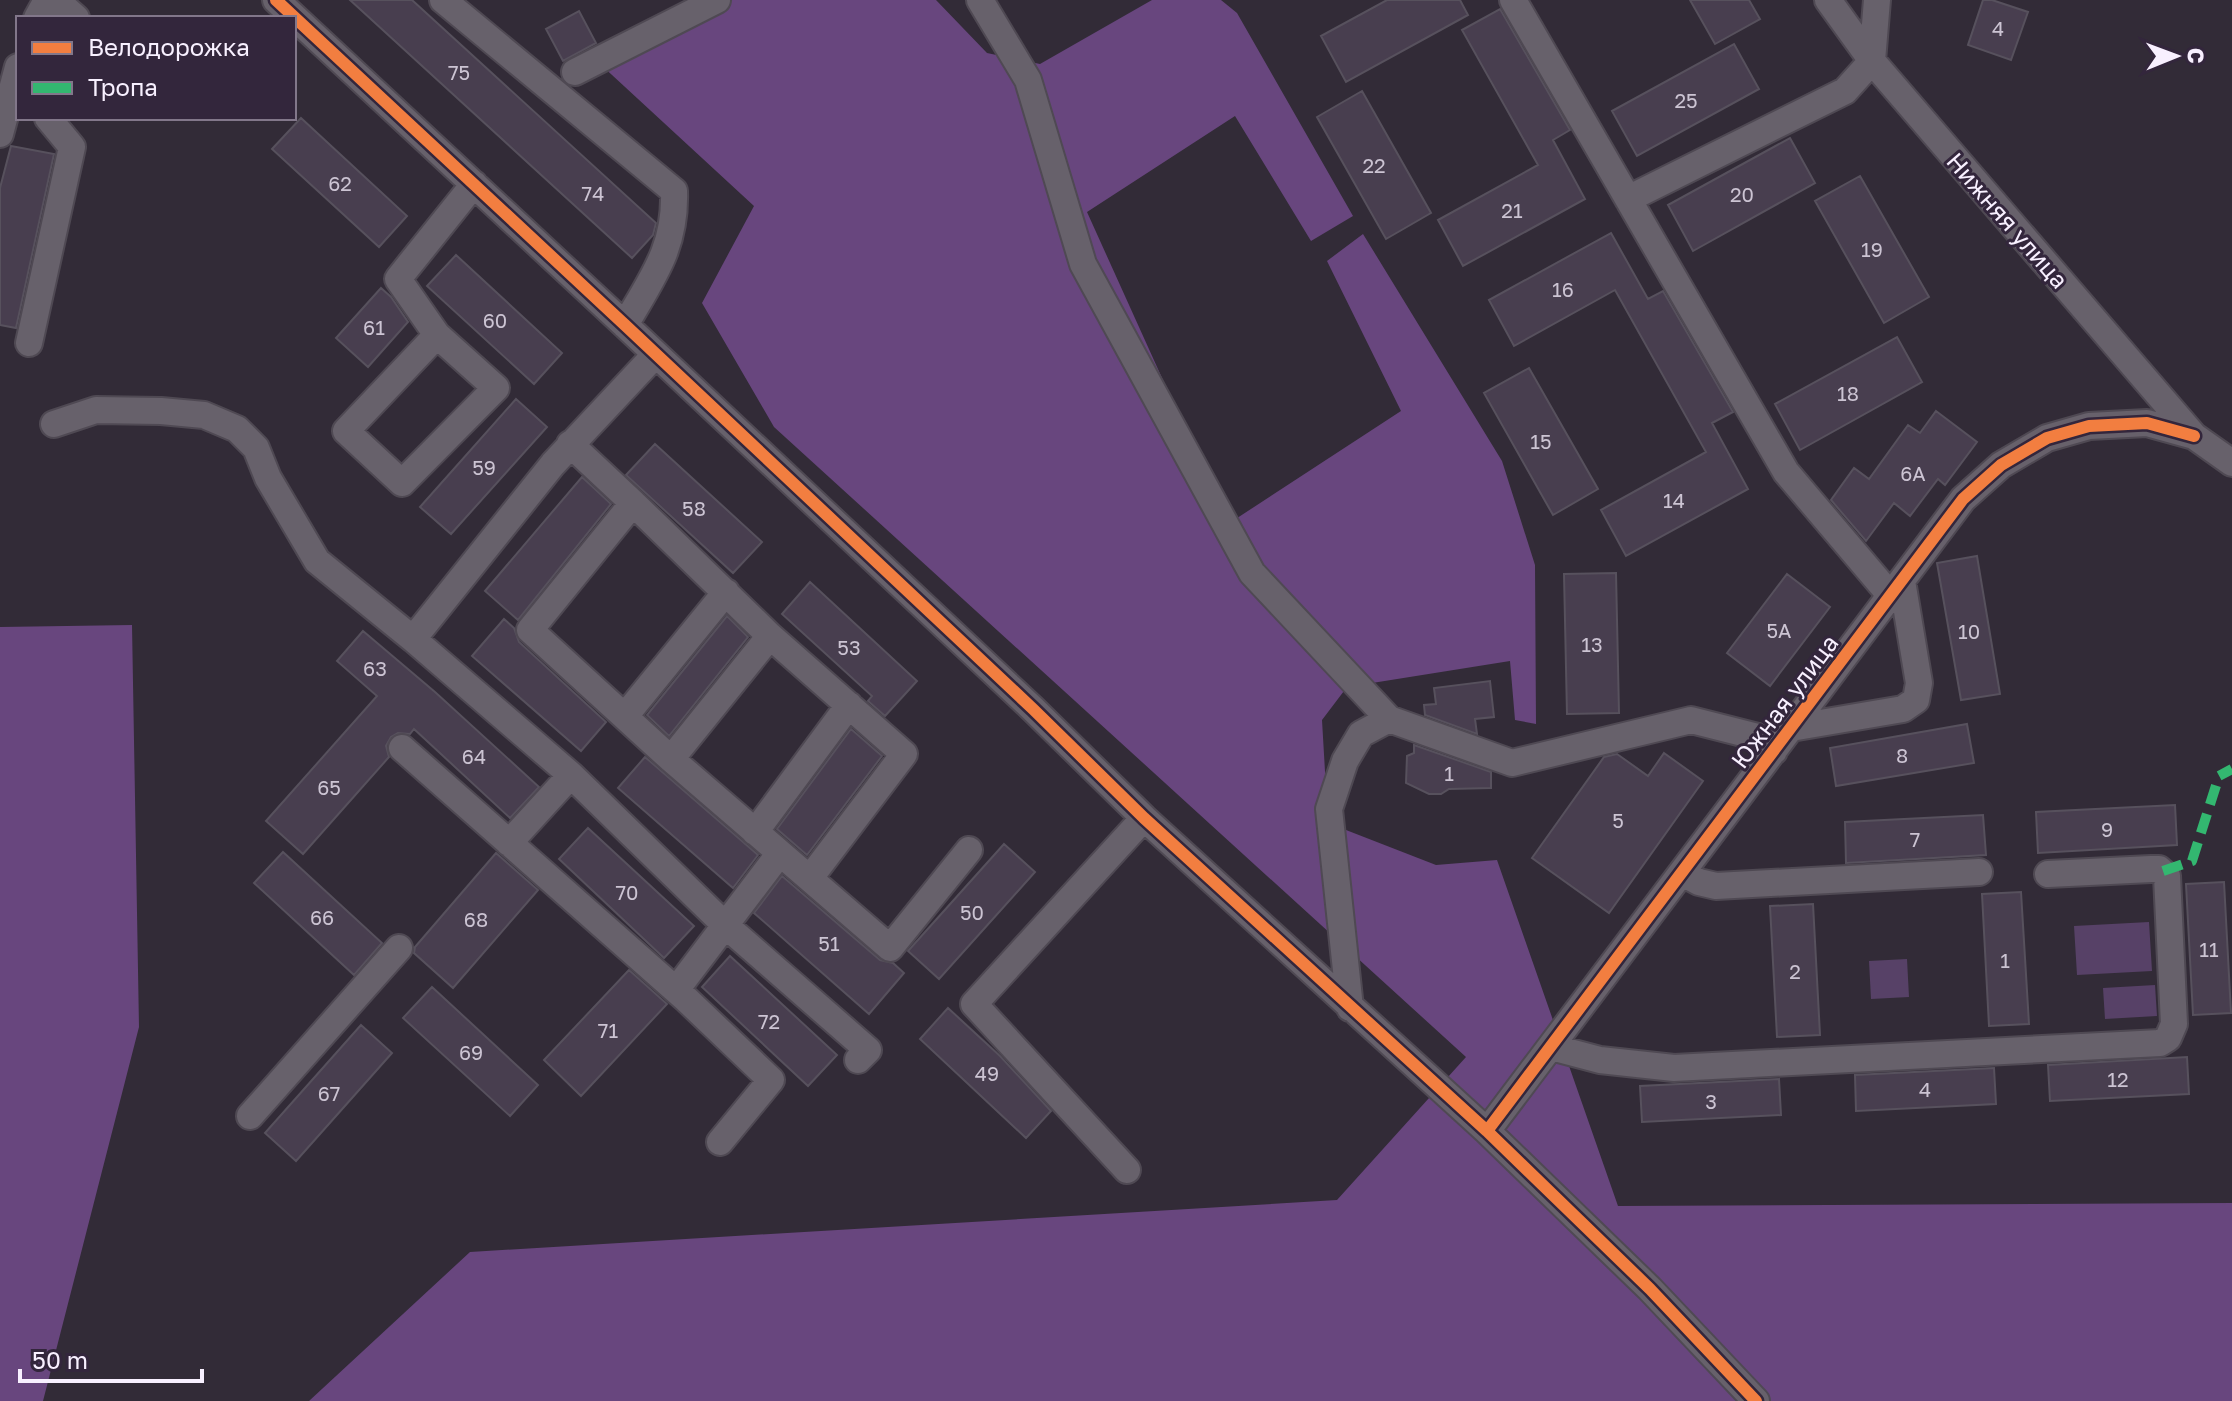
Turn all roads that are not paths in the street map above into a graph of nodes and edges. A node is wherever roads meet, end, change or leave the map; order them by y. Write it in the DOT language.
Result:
graph roads {
  1 [pos="56,0"];
  2 [pos="276,0"];
  3 [pos="443,0"];
  4 [pos="717,0"];
  5 [pos="980,0"];
  6 [pos="1513,0"];
  7 [pos="1828,0"];
  8 [pos="1877,0"];
  9 [pos="74,16"];
  10 [pos="293,16"];
  11 [pos="296,19"];
  12 [pos="1872,61"];
  13 [pos="575,72"];
  14 [pos="16,84"];
  15 [pos="50,120"];
  16 [pos="0,134"];
  17 [pos="474,184"];
  18 [pos="1628,199"];
  19 [pos="625,325"];
  20 [pos="437,335"];
  21 [pos="29,343"];
  22 [pos="655,355"];
  23 [pos="54,424"];
  24 [pos="2194,436"];
  25 [pos="570,444"];
  26 [pos="2232,463"];
  27 [pos="633,503"];
  28 [pos="1896,588"];
  29 [pos="726,592"];
  30 [pos="770,636"];
  31 [pos="413,639"];
  32 [pos="849,705"];
  33 [pos="625,716"];
  34 [pos="1389,719"];
  35 [pos="1791,728"];
  36 [pos="402,748"];
  37 [pos="1774,751"];
  38 [pos="671,759"];
  39 [pos="571,775"];
  40 [pos="1144,818"];
  41 [pos="755,832"];
  42 [pos="509,843"];
  43 [pos="969,850"];
  44 [pos="780,853"];
  45 [pos="1979,872"];
  46 [pos="1682,873"];
  47 [pos="2048,874"];
  48 [pos="810,878"];
  49 [pos="725,925"];
  50 [pos="399,948"];
  51 [pos="676,990"];
  52 [pos="1350,1008"];
  53 [pos="1551,1047"];
  54 [pos="858,1060"];
  55 [pos="250,1116"];
  56 [pos="1487,1131"];
  57 [pos="720,1142"];
  58 [pos="1127,1170"];
  59 [pos="1756,1401"];
  1 -- 9 [label="street"];
  2 -- 10 [label="street"];
  3 -- 19 [label="street"];
  4 -- 13 [label="street"];
  5 -- 34 [label="street"];
  6 -- 18 [label="street"];
  7 -- 12 [label="street, Нижняя улица"];
  8 -- 12 [label="street"];
  11 -- 17 [label="street"];
  12 -- 18 [label="street"];
  12 -- 24 [label="street, Нижняя улица"];
  14 -- 16 [label="street"];
  15 -- 21 [label="street"];
  17 -- 19 [label="street"];
  17 -- 20 [label="street"];
  18 -- 28 [label="street"];
  19 -- 22 [label="street"];
  20 -- 20 [label="street"];
  22 -- 25 [label="street"];
  22 -- 40 [label="street"];
  23 -- 31 [label="street"];
  24 -- 26 [label="street"];
  24 -- 28 [label="street, Южная улица"];
  25 -- 27 [label="street"];
  25 -- 31 [label="street"];
  27 -- 29 [label="street"];
  27 -- 33 [label="street"];
  28 -- 35 [label="street, Южная улица"];
  28 -- 35 [label="street"];
  29 -- 30 [label="street"];
  29 -- 33 [label="street"];
  30 -- 32 [label="street"];
  30 -- 38 [label="street"];
  31 -- 39 [label="street"];
  32 -- 41 [label="street"];
  32 -- 48 [label="street"];
  33 -- 38 [label="street"];
  34 -- 37 [label="street"];
  34 -- 52 [label="street"];
  35 -- 37 [label="street, Южная улица"];
  36 -- 42 [label="street"];
  37 -- 46 [label="street, Южная улица"];
  38 -- 41 [label="street"];
  39 -- 42 [label="street"];
  39 -- 49 [label="street"];
  40 -- 52 [label="street"];
  40 -- 58 [label="street"];
  41 -- 44 [label="street"];
  42 -- 51 [label="street"];
  43 -- 48 [label="street"];
  44 -- 48 [label="street"];
  44 -- 49 [label="street"];
  45 -- 46 [label="street"];
  46 -- 53 [label="street, Южная улица"];
  47 -- 53 [label="street"];
  49 -- 51 [label="street"];
  49 -- 54 [label="street"];
  50 -- 55 [label="street"];
  51 -- 57 [label="street"];
  52 -- 56 [label="street"];
  53 -- 56 [label="street, Южная улица"];
  56 -- 59 [label="street"];
}
